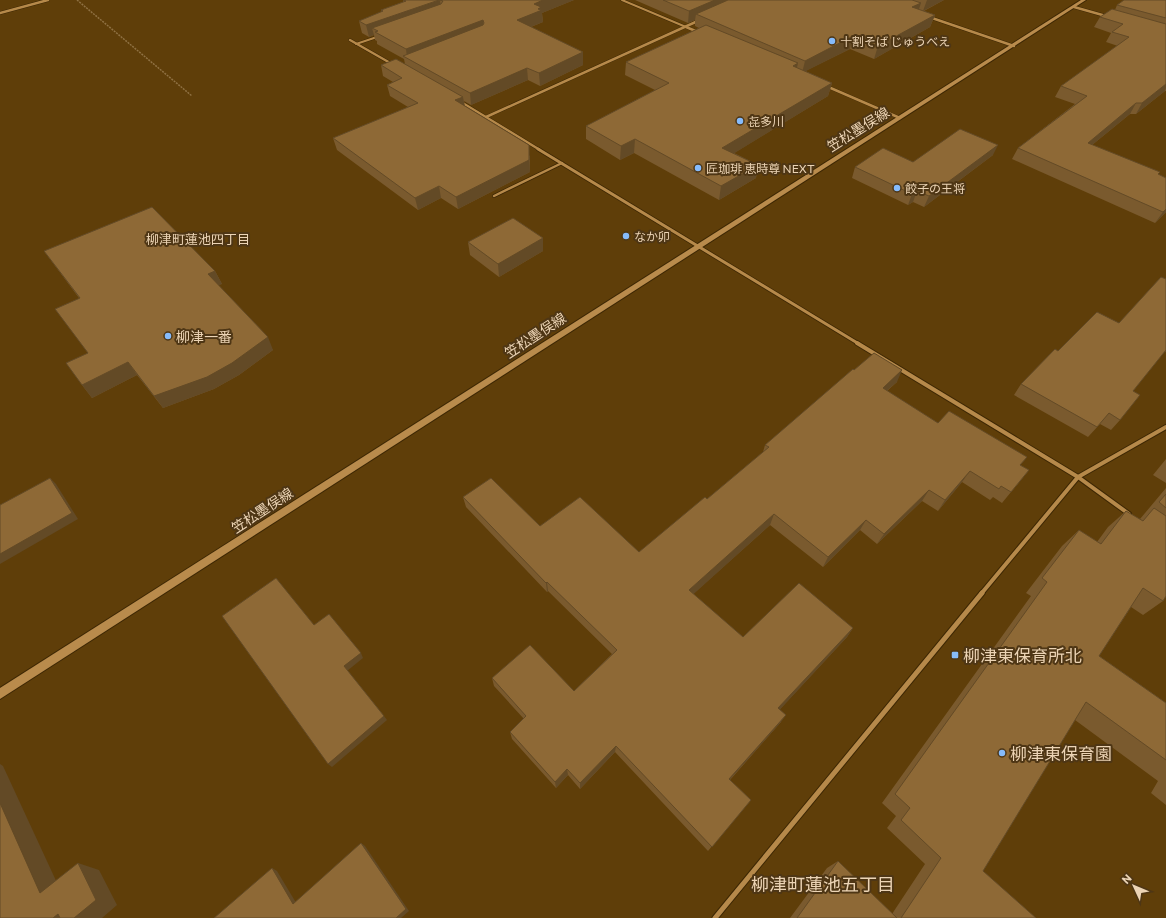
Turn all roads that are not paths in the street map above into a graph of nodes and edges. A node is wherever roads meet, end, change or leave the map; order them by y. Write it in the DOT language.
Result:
graph roads {
  1 [pos="48,0"];
  2 [pos="622,0"];
  3 [pos="1084,0"];
  4 [pos="1074,7"];
  5 [pos="0,13"];
  6 [pos="926,15"];
  7 [pos="706,18"];
  8 [pos="1112,18"];
  9 [pos="686,27"];
  10 [pos="700,33"];
  11 [pos="378,36"];
  12 [pos="350,40"];
  13 [pos="356,44"];
  14 [pos="1014,46"];
  15 [pos="393,64"];
  16 [pos="819,83"];
  17 [pos="459,102"];
  18 [pos="486,117"];
  19 [pos="900,118"];
  20 [pos="562,163"];
  21 [pos="494,196"];
  22 [pos="698,246"];
  23 [pos="1166,427"];
  24 [pos="1078,477"];
  25 [pos="1135,519"];
  26 [pos="0,694"];
  27 [pos="715,918"];
  1 -- 5 [label="street"];
  2 -- 9 [label="lane"];
  3 -- 4 [label="main road, 笠松墨俣線"];
  4 -- 8 [label="street"];
  4 -- 14 [label="main road, 笠松墨俣線"];
  6 -- 14 [label="street"];
  7 -- 9 [label="street"];
  9 -- 10 [label="street"];
  9 -- 18 [label="street"];
  11 -- 13 [label="lane"];
  12 -- 13 [label="street"];
  13 -- 15 [label="street"];
  14 -- 19 [label="main road, 笠松墨俣線"];
  16 -- 19 [label="street"];
  17 -- 18 [label="street"];
  18 -- 20 [label="street"];
  19 -- 22 [label="main road, 笠松墨俣線"];
  20 -- 21 [label="lane"];
  20 -- 22 [label="street"];
  22 -- 24 [label="street"];
  22 -- 26 [label="main road, 笠松墨俣線"];
  23 -- 24 [label="street"];
  24 -- 25 [label="street"];
  24 -- 27 [label="street"];
}
